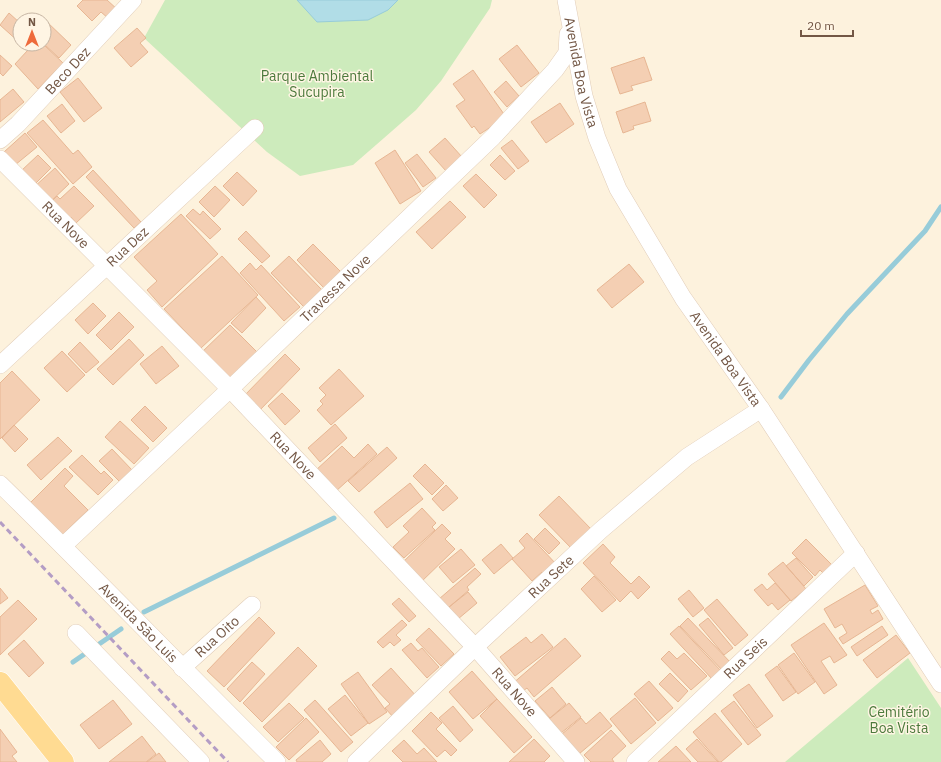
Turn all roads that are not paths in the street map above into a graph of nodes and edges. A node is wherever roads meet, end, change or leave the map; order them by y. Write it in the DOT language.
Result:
graph roads {
  1 [pos="133,0"];
  2 [pos="567,4"];
  3 [pos="255,128"];
  4 [pos="0,140"];
  5 [pos="0,159"];
  6 [pos="107,266"];
  7 [pos="0,365"];
  8 [pos="230,389"];
  9 [pos="761,409"];
  10 [pos="0,484"];
  11 [pos="63,546"];
  12 [pos="856,553"];
  13 [pos="252,605"];
  14 [pos="80,638"];
  15 [pos="475,647"];
  16 [pos="182,668"];
  17 [pos="941,684"];
  18 [pos="3,690"];
  19 [pos="63,762"];
  20 [pos="201,762"];
  21 [pos="277,762"];
  22 [pos="356,762"];
  23 [pos="576,762"];
  24 [pos="635,762"];
  1 -- 4 [label="street, Beco Dez"];
  2 -- 8 [label="street, Travessa Nove"];
  2 -- 9 [label="street, Avenida Boa Vista"];
  3 -- 6 [label="street, Rua Dez"];
  5 -- 6 [label="street, Rua Nove"];
  6 -- 7 [label="street, Rua Dez"];
  6 -- 8 [label="street, Rua Nove"];
  8 -- 11 [label="street, Travessa Nove"];
  8 -- 15 [label="street, Rua Nove"];
  9 -- 12 [label="street, Avenida Boa Vista"];
  9 -- 15 [label="street, Rua Sete"];
  10 -- 11 [label="street, Avenida São Luis"];
  11 -- 16 [label="street, Avenida São Luis"];
  12 -- 17 [label="street, Avenida Boa Vista"];
  12 -- 24 [label="street, Rua Seis"];
  13 -- 16 [label="street, Rua Oito"];
  14 -- 20 [label="street"];
  15 -- 22 [label="street, Rua Sete"];
  15 -- 23 [label="street, Rua Nove"];
  16 -- 21 [label="street, Avenida São Luis"];
  18 -- 19 [label="main road"];
}
